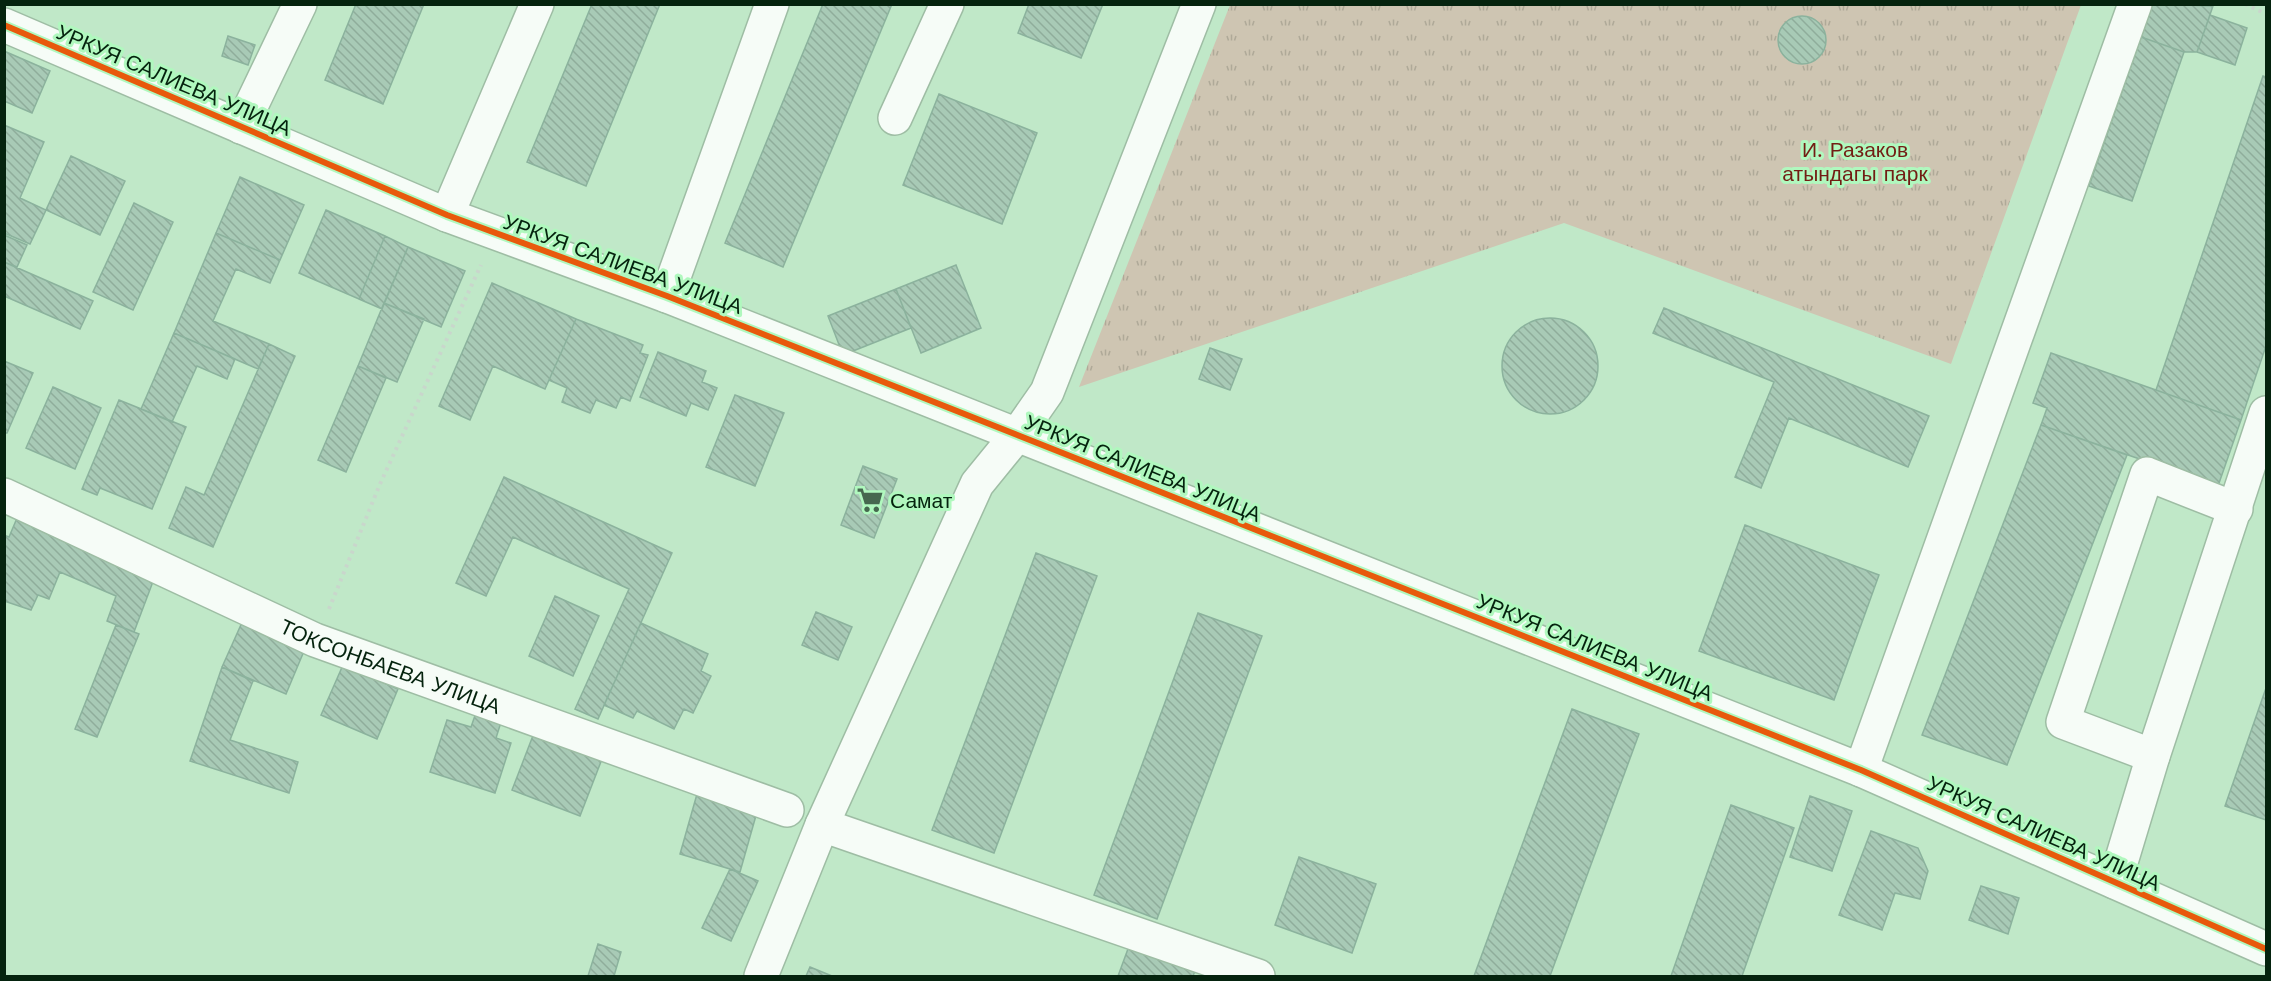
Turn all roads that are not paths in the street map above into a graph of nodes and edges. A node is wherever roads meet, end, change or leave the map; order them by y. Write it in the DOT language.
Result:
graph roads {
  1 [pos="300,4"];
  2 [pos="537,4"];
  3 [pos="772,4"];
  4 [pos="946,4"];
  5 [pos="1199,4"];
  6 [pos="2135,4"];
  7 [pos="4,25"];
  8 [pos="896,118"];
  9 [pos="241,127"];
  10 [pos="447,215"];
  11 [pos="667,296"];
  12 [pos="2266,413"];
  13 [pos="1017,435"];
  14 [pos="4,495"];
  15 [pos="2236,509"];
  16 [pos="2153,756"];
  17 [pos="1861,770"];
  18 [pos="787,810"];
  19 [pos="822,825"];
  20 [pos="2115,882"];
  21 [pos="2266,949"];
  22 [pos="761,976"];
  23 [pos="1258,976"];
  1 -- 9 [label="street"];
  2 -- 10 [label="street"];
  3 -- 11 [label="street"];
  4 -- 8 [label="street"];
  5 -- 13 [label="street"];
  6 -- 17 [label="street"];
  7 -- 9 [label="street, УРКУЯ САЛИЕВА УЛИЦА"];
  9 -- 10 [label="street, УРКУЯ САЛИЕВА УЛИЦА"];
  10 -- 11 [label="street, УРКУЯ САЛИЕВА УЛИЦА"];
  11 -- 13 [label="street, УРКУЯ САЛИЕВА УЛИЦА"];
  12 -- 15 [label="street"];
  13 -- 17 [label="street, УРКУЯ САЛИЕВА УЛИЦА"];
  13 -- 19 [label="street"];
  14 -- 18 [label="street, ТОКСОНБАЕВА УЛИЦА"];
  15 -- 16 [label="street"];
  15 -- 16 [label="street"];
  16 -- 20 [label="street"];
  17 -- 20 [label="street, УРКУЯ САЛИЕВА УЛИЦА"];
  19 -- 22 [label="street"];
  19 -- 23 [label="street"];
  20 -- 21 [label="street, УРКУЯ САЛИЕВА УЛИЦА"];
}
